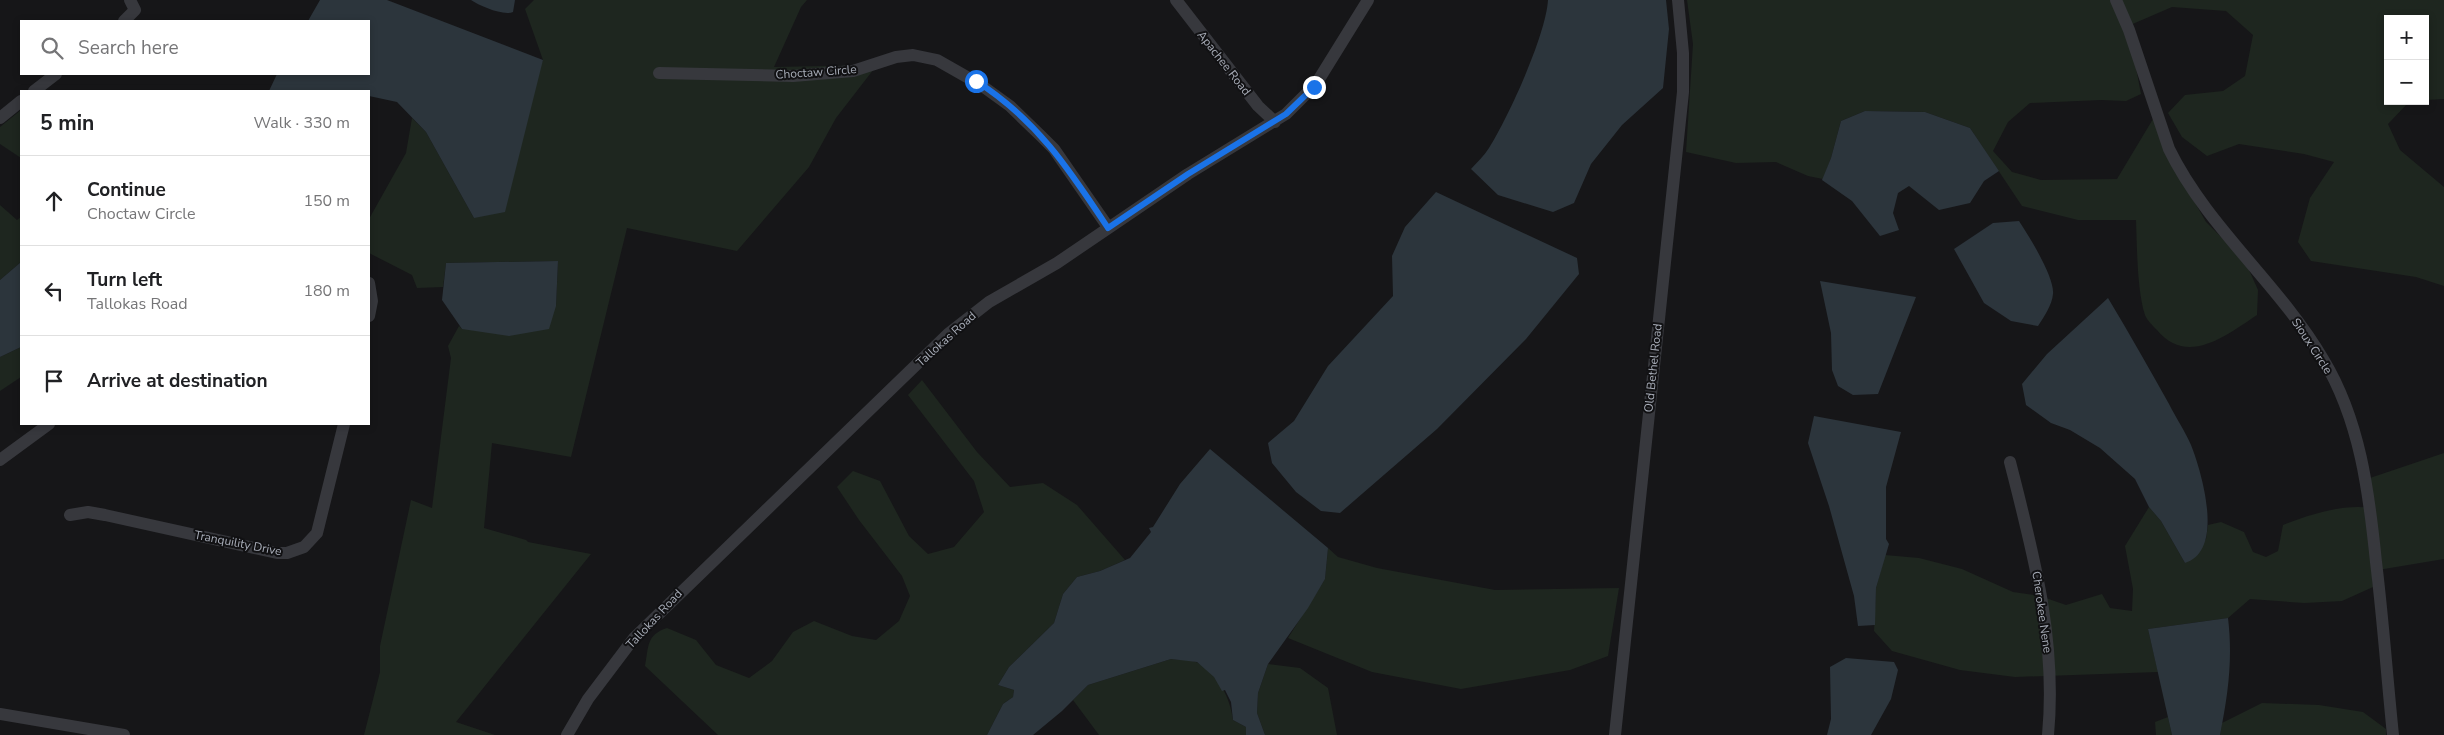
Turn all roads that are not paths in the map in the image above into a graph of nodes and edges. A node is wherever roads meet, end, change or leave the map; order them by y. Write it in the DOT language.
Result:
graph roads {
  1 [pos="130,0"];
  2 [pos="1176,0"];
  3 [pos="1368,0"];
  4 [pos="1678,0"];
  5 [pos="2116,0"];
  6 [pos="125,20"];
  7 [pos="659,73"];
  8 [pos="55,75"];
  9 [pos="35,90"];
  10 [pos="20,102"];
  11 [pos="0,118"];
  12 [pos="1275,122"];
  13 [pos="1108,228"];
  14 [pos="370,289"];
  15 [pos="370,311"];
  16 [pos="48,425"];
  17 [pos="344,425"];
  18 [pos="0,460"];
  19 [pos="2010,462"];
  20 [pos="70,515"];
  21 [pos="0,714"];
  22 [pos="124,735"];
  23 [pos="567,735"];
  24 [pos="1615,735"];
  25 [pos="2048,735"];
  26 [pos="2393,735"];
  1 -- 6 [label="street"];
  2 -- 12 [label="street, Apachee Road"];
  3 -- 12 [label="street, Tallokas Road"];
  4 -- 24 [label="street, Old Bethel Road"];
  5 -- 26 [label="street, Sioux Circle"];
  7 -- 13 [label="street, Choctaw Circle"];
  8 -- 9 [label="street"];
  10 -- 11 [label="street"];
  12 -- 13 [label="street, Tallokas Road"];
  13 -- 23 [label="street, Tallokas Road"];
  14 -- 15 [label="street"];
  16 -- 18 [label="street"];
  17 -- 20 [label="street, Tranquility Drive"];
  19 -- 25 [label="street, Cherokee Nene"];
  21 -- 22 [label="street"];
}
